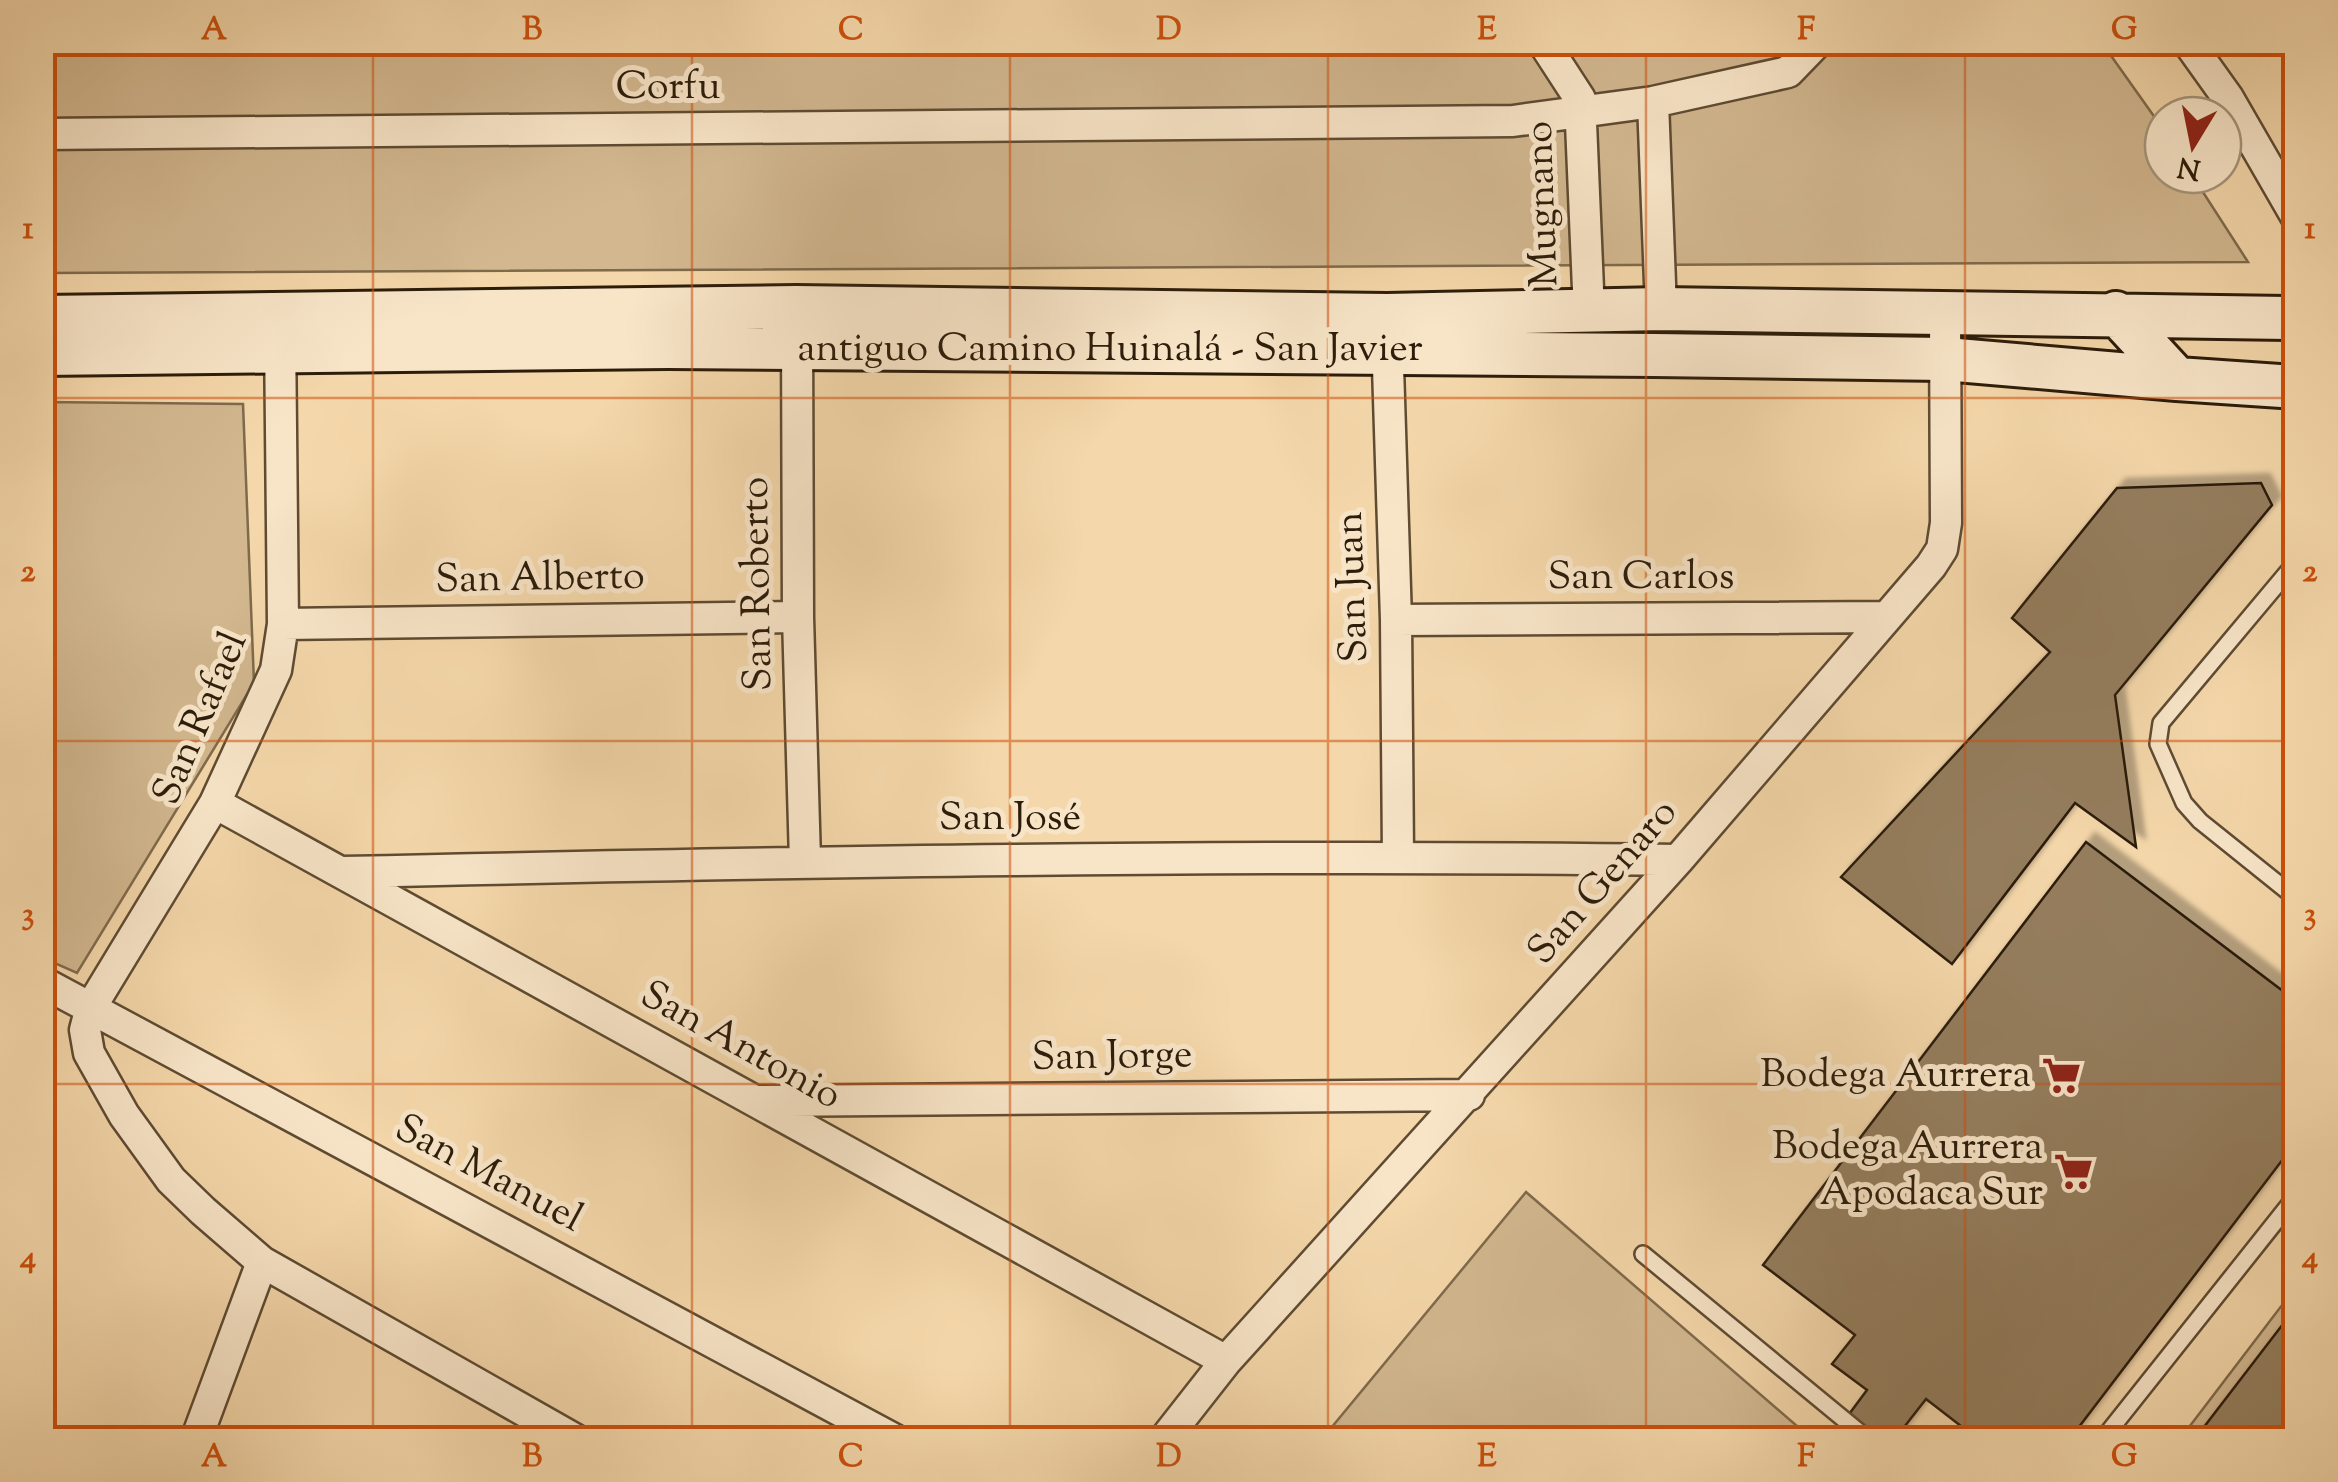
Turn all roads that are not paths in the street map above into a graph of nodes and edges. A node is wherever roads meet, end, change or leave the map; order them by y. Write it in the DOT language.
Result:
graph roads {
  1 [pos="1543,42"];
  2 [pos="1817,42"];
  3 [pos="2188,42"];
  4 [pos="1653,102"];
  5 [pos="1581,110"];
  6 [pos="42,134"];
  7 [pos="2296,216"];
  8 [pos="1662,309"];
  9 [pos="1589,313"];
  10 [pos="2116,313"];
  11 [pos="1945,315"];
  12 [pos="42,316"];
  13 [pos="2296,318"];
  14 [pos="797,327"];
  15 [pos="280,333"];
  16 [pos="1387,334"];
  17 [pos="42,354"];
  18 [pos="1945,359"];
  19 [pos="2177,378"];
  20 [pos="2296,387"];
  21 [pos="2296,562"];
  22 [pos="798,616"];
  23 [pos="1886,616"];
  24 [pos="1396,620"];
  25 [pos="283,624"];
  26 [pos="216,803"];
  27 [pos="1398,856"];
  28 [pos="1678,860"];
  29 [pos="805,861"];
  30 [pos="342,872"];
  31 [pos="2296,898"];
  32 [pos="42,982"];
  33 [pos="92,1007"];
  34 [pos="1470,1094"];
  35 [pos="755,1102"];
  36 [pos="2296,1196"];
  37 [pos="1643,1254"];
  38 [pos="262,1262"];
  39 [pos="1226,1361"];
  40 [pos="196,1440"];
  41 [pos="576,1440"];
  42 [pos="895,1440"];
  43 [pos="1164,1440"];
  44 [pos="1869,1440"];
  45 [pos="2102,1440"];
  1 -- 5 [label="street, Mugnano"];
  2 -- 4 [label="street, Corfu"];
  3 -- 7 [label="street"];
  4 -- 5 [label="street, Corfu"];
  4 -- 8 [label="street"];
  5 -- 6 [label="street, Corfu"];
  5 -- 9 [label="street, Mugnano"];
  8 -- 9 [label="main road"];
  8 -- 11 [label="main road"];
  9 -- 16 [label="main road"];
  10 -- 11 [label="main road"];
  10 -- 13 [label="main road"];
  10 -- 19 [label="main road"];
  11 -- 18 [label="street, San Genaro"];
  12 -- 15 [label="main road"];
  14 -- 15 [label="main road"];
  14 -- 16 [label="main road"];
  14 -- 22 [label="street, San Roberto"];
  15 -- 17 [label="main road"];
  15 -- 25 [label="street, San Rafael"];
  16 -- 18 [label="main road, antiguo Camino Huinalá - San Javier"];
  16 -- 24 [label="street, San Juan"];
  18 -- 19 [label="main road, antiguo Camino Huinalá - San Javier"];
  18 -- 23 [label="street, San Genaro"];
  19 -- 20 [label="main road, antiguo Camino Huinalá - San Javier"];
  21 -- 31 [label="lane"];
  22 -- 25 [label="street, San Alberto"];
  22 -- 29 [label="street, San Roberto"];
  23 -- 24 [label="street, San Carlos"];
  23 -- 28 [label="street, San Genaro"];
  24 -- 27 [label="street, San Juan"];
  25 -- 26 [label="street, San Rafael"];
  26 -- 30 [label="street, San Antonio"];
  26 -- 33 [label="street, San Rafael"];
  27 -- 28 [label="street, San José"];
  27 -- 29 [label="street, San José"];
  28 -- 34 [label="street, San Genaro"];
  29 -- 30 [label="street, San José"];
  30 -- 35 [label="street, San Antonio"];
  32 -- 33 [label="street, San Manuel"];
  33 -- 38 [label="street"];
  33 -- 42 [label="street, San Manuel"];
  34 -- 35 [label="street, San Jorge"];
  34 -- 39 [label="street, San Genaro"];
  35 -- 39 [label="street, San Antonio"];
  36 -- 45 [label="lane"];
  37 -- 44 [label="lane"];
  38 -- 40 [label="street"];
  38 -- 41 [label="street"];
  39 -- 43 [label="street, San Genaro"];
}
